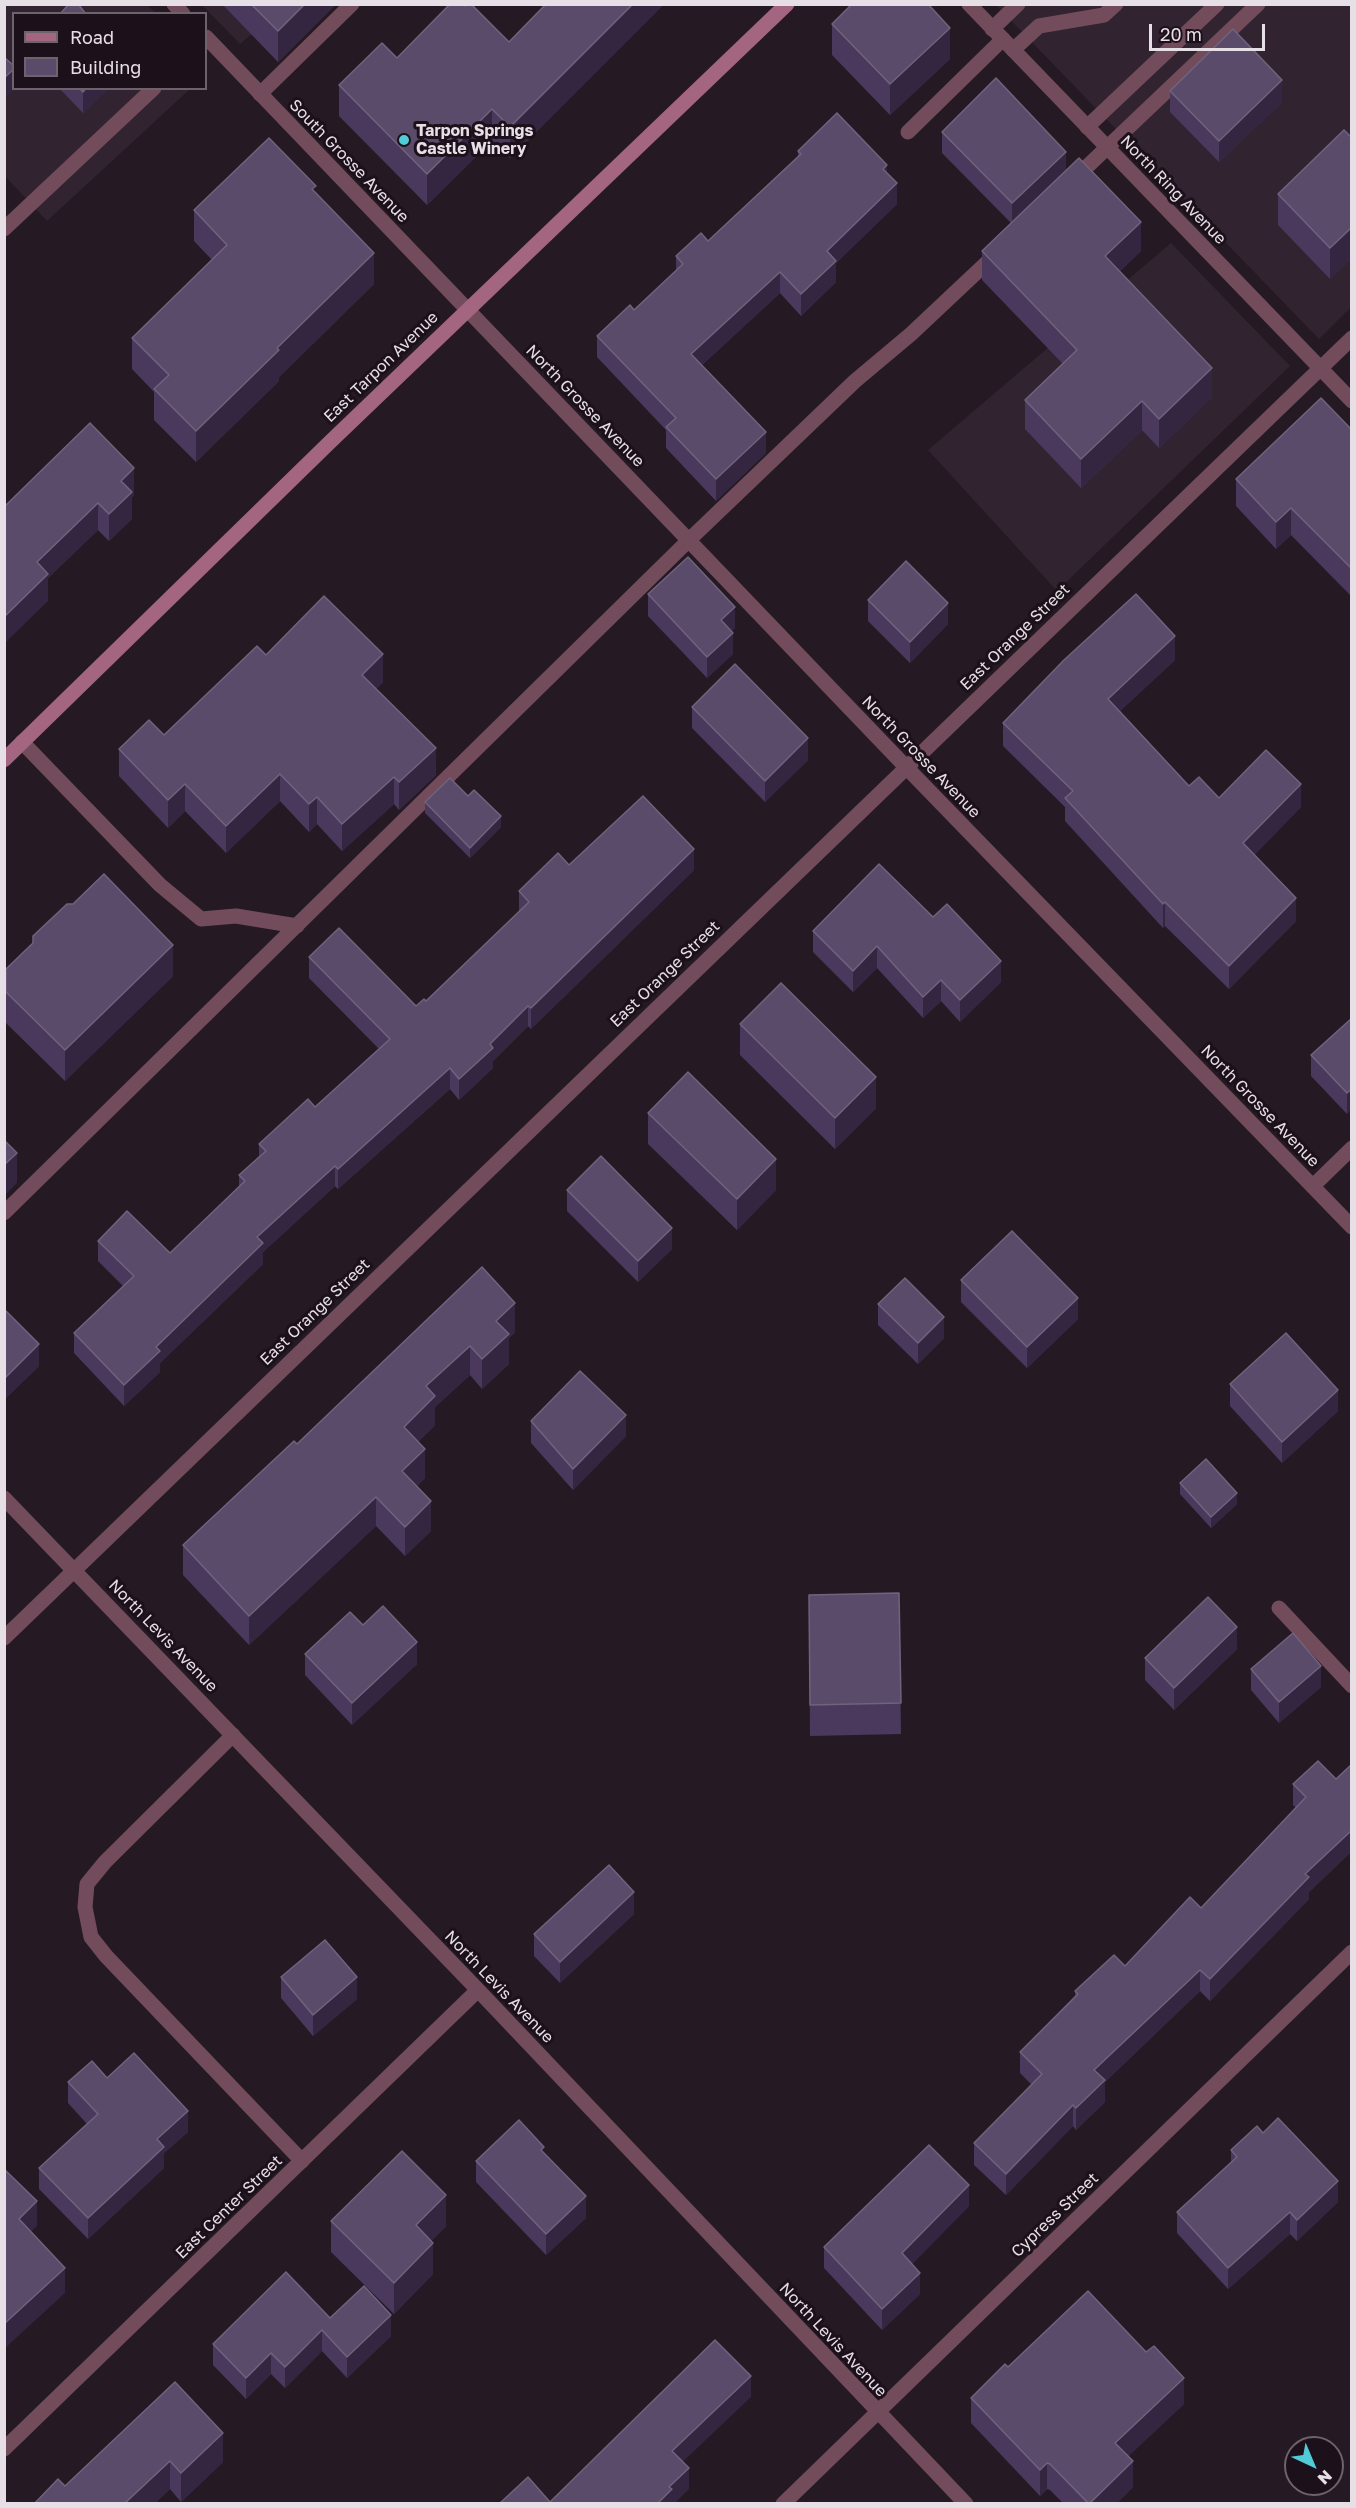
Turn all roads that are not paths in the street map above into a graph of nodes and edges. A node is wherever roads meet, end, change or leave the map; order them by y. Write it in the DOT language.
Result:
graph roads {
  1 [pos="352,4"];
  2 [pos="787,4"];
  3 [pos="969,4"];
  4 [pos="1018,4"];
  5 [pos="1116,4"];
  6 [pos="1218,4"];
  7 [pos="1258,4"];
  8 [pos="1003,39"];
  9 [pos="207,40"];
  10 [pos="152,90"];
  11 [pos="260,94"];
  12 [pos="1087,127"];
  13 [pos="908,132"];
  14 [pos="1108,148"];
  15 [pos="1065,189"];
  16 [pos="4,229"];
  17 [pos="1005,245"];
  18 [pos="467,310"];
  19 [pos="1352,338"];
  20 [pos="1320,369"];
  21 [pos="1352,401"];
  22 [pos="689,540"];
  23 [pos="22,742"];
  24 [pos="4,760"];
  25 [pos="906,767"];
  26 [pos="297,926"];
  27 [pos="1352,1148"];
  28 [pos="1313,1186"];
  29 [pos="4,1213"];
  30 [pos="1352,1227"];
  31 [pos="4,1498"];
  32 [pos="74,1569"];
  33 [pos="1279,1608"];
  34 [pos="4,1638"];
  35 [pos="1352,1686"];
  36 [pos="233,1735"];
  37 [pos="1352,1952"];
  38 [pos="478,1990"];
  39 [pos="302,2161"];
  40 [pos="878,2413"];
  41 [pos="4,2449"];
  42 [pos="783,2504"];
  43 [pos="966,2504"];
  1 -- 11 [label="street"];
  2 -- 18 [label="main road, East Tarpon Avenue"];
  3 -- 8 [label="street, North Ring Avenue"];
  4 -- 8 [label="street"];
  5 -- 8 [label="street"];
  6 -- 12 [label="street"];
  7 -- 14 [label="street"];
  8 -- 12 [label="street, North Ring Avenue"];
  8 -- 13 [label="street"];
  9 -- 11 [label="street, South Grosse Avenue"];
  10 -- 16 [label="street"];
  11 -- 18 [label="street, South Grosse Avenue"];
  12 -- 14 [label="street, North Ring Avenue"];
  14 -- 15 [label="street"];
  14 -- 20 [label="street, North Ring Avenue"];
  17 -- 22 [label="street"];
  18 -- 22 [label="street, North Grosse Avenue"];
  18 -- 23 [label="main road, East Tarpon Avenue"];
  19 -- 20 [label="street, East Orange Street"];
  20 -- 21 [label="street, North Ring Avenue"];
  20 -- 25 [label="street, East Orange Street"];
  22 -- 25 [label="street, North Grosse Avenue"];
  22 -- 26 [label="street"];
  23 -- 24 [label="main road, East Tarpon Avenue"];
  23 -- 26 [label="street"];
  25 -- 28 [label="street, North Grosse Avenue"];
  25 -- 32 [label="street, East Orange Street"];
  26 -- 29 [label="street"];
  27 -- 28 [label="street"];
  28 -- 30 [label="street, North Grosse Avenue"];
  31 -- 32 [label="street, North Levis Avenue"];
  32 -- 34 [label="street, East Orange Street"];
  32 -- 36 [label="street, North Levis Avenue"];
  33 -- 35 [label="street"];
  36 -- 38 [label="street, North Levis Avenue"];
  36 -- 39 [label="street"];
  37 -- 40 [label="street, Cypress Street"];
  38 -- 39 [label="street, East Center Street"];
  38 -- 40 [label="street, North Levis Avenue"];
  39 -- 41 [label="street, East Center Street"];
  40 -- 42 [label="street, Cypress Street"];
  40 -- 43 [label="street, North Levis Avenue"];
}
